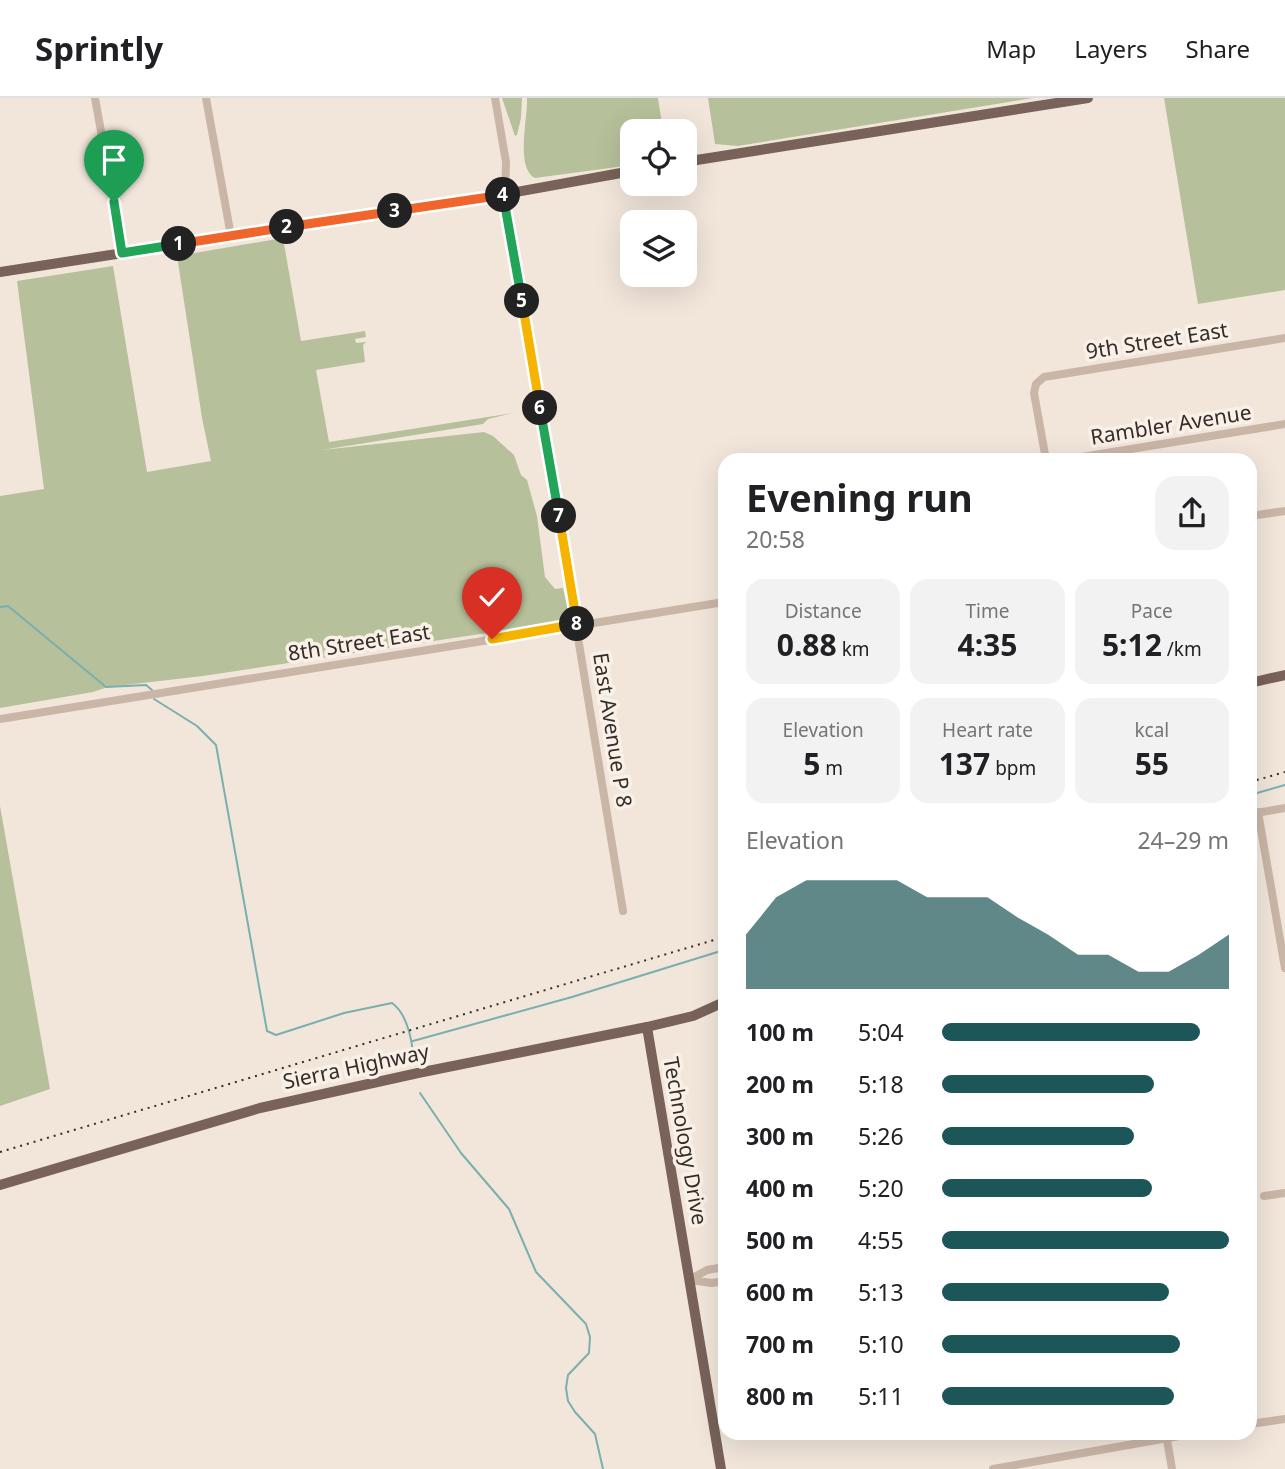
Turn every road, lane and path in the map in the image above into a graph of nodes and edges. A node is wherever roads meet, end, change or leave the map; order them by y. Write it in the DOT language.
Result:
graph roads {
  1 [pos="95,98"];
  2 [pos="206,98"];
  3 [pos="495,98"];
  4 [pos="1088,98"];
  5 [pos="697,160"];
  6 [pos="620,174"];
  7 [pos="505,194"];
  8 [pos="231,236"];
  9 [pos="122,253"];
  10 [pos="0,272"];
  11 [pos="1285,338"];
  12 [pos="1285,424"];
  13 [pos="1045,453"];
  14 [pos="1106,453"];
  15 [pos="1285,511"];
  16 [pos="1257,515"];
  17 [pos="718,603"];
  18 [pos="577,626"];
  19 [pos="1285,675"];
  20 [pos="1257,681"];
  21 [pos="0,719"];
  22 [pos="1285,808"];
  23 [pos="1257,813"];
  24 [pos="1257,828"];
  25 [pos="623,911"];
  26 [pos="1285,968"];
  27 [pos="718,1005"];
  28 [pos="647,1027"];
  29 [pos="0,1185"];
  30 [pos="1285,1193"];
  31 [pos="1265,1196"];
  32 [pos="718,1268"];
  33 [pos="689,1280"];
  34 [pos="718,1282"];
  35 [pos="1285,1419"];
  36 [pos="1257,1423"];
  37 [pos="1146,1440"];
  38 [pos="1168,1440"];
  39 [pos="721,1469"];
  40 [pos="993,1469"];
  41 [pos="1172,1469"];
  1 -- 9 [label="street"];
  2 -- 8 [label="street"];
  3 -- 7 [label="street, East Avenue P 8"];
  4 -- 5 [label="main road"];
  6 -- 7 [label="main road"];
  7 -- 8 [label="main road"];
  7 -- 18 [label="street, East Avenue P 8"];
  8 -- 9 [label="main road"];
  9 -- 10 [label="main road"];
  11 -- 13 [label="street, 9th Street East"];
  12 -- 14 [label="street, Rambler Avenue"];
  15 -- 16 [label="street"];
  17 -- 18 [label="street, 8th Street East"];
  18 -- 21 [label="street, 8th Street East"];
  18 -- 25 [label="street, East Avenue P 8"];
  19 -- 20 [label="main road"];
  22 -- 23 [label="street"];
  24 -- 26 [label="street"];
  27 -- 28 [label="main road, Sierra Highway"];
  28 -- 29 [label="main road, Sierra Highway"];
  28 -- 33 [label="main road, Technology Drive"];
  30 -- 31 [label="street"];
  32 -- 33 [label="street"];
  33 -- 34 [label="street"];
  33 -- 39 [label="main road, Technology Drive"];
  35 -- 36 [label="street"];
  37 -- 40 [label="street"];
  38 -- 41 [label="street"];
}
